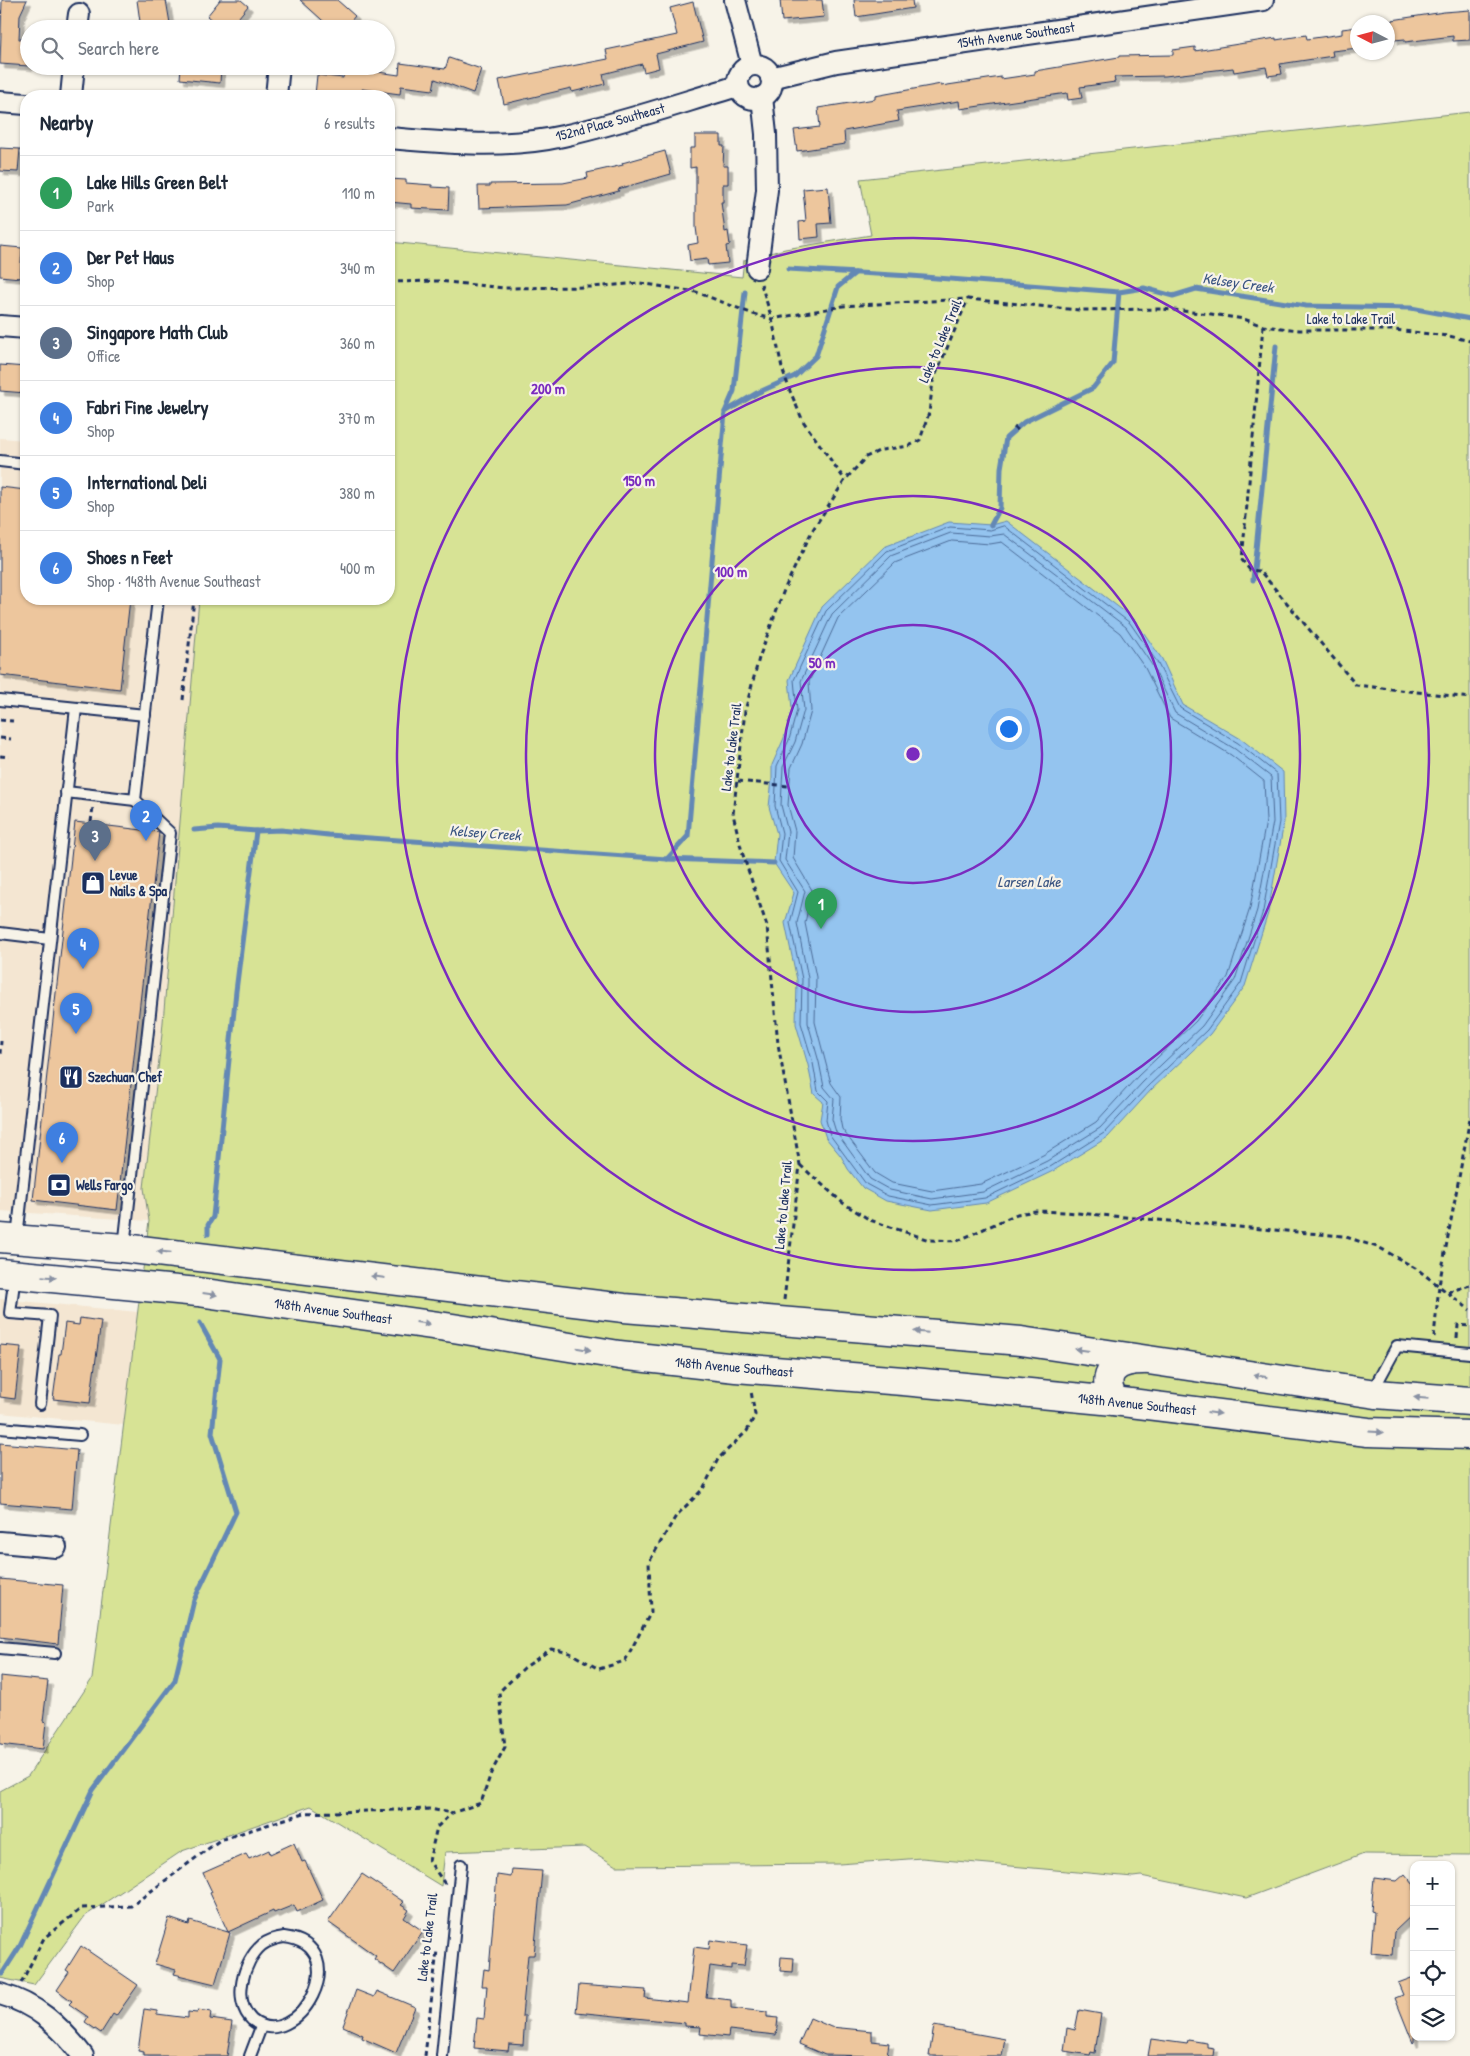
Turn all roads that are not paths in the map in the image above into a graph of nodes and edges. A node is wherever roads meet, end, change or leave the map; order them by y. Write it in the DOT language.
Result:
graph roads {
  1 [pos="735,0"];
  2 [pos="1263,0"];
  3 [pos="752,65"];
  4 [pos="73,75"];
  5 [pos="278,75"];
  6 [pos="771,78"];
  7 [pos="738,86"];
  8 [pos="72,90"];
  9 [pos="277,90"];
  10 [pos="762,97"];
  11 [pos="0,102"];
  12 [pos="20,104"];
  13 [pos="395,138"];
  14 [pos="757,268"];
  15 [pos="0,326"];
  16 [pos="20,328"];
  17 [pos="0,461"];
  18 [pos="20,463"];
  19 [pos="157,605"];
  20 [pos="0,700"];
  21 [pos="76,708"];
  22 [pos="145,715"];
  23 [pos="66,792"];
  24 [pos="135,800"];
  25 [pos="0,933"];
  26 [pos="50,939"];
  27 [pos="8,1238"];
  28 [pos="124,1248"];
  29 [pos="8,1274"];
  30 [pos="478,1289"];
  31 [pos="5,1312"];
  32 [pos="454,1328"];
  33 [pos="1470,1353"];
  34 [pos="1159,1360"];
  35 [pos="1376,1394"];
  36 [pos="1114,1401"];
  37 [pos="1470,1401"];
  38 [pos="40,1404"];
  39 [pos="0,1428"];
  40 [pos="80,1435"];
  41 [pos="1470,1435"];
  42 [pos="0,1542"];
  43 [pos="56,1547"];
  44 [pos="0,1648"];
  45 [pos="55,1653"];
  46 [pos="461,1865"];
  47 [pos="7,1995"];
  48 [pos="261,2027"];
  49 [pos="83,2056"];
  50 [pos="250,2056"];
  51 [pos="442,2056"];
  1 -- 3 [label="street"];
  2 -- 6 [label="street, 154th Avenue Southeast"];
  3 -- 6 [label="street"];
  3 -- 7 [label="street"];
  4 -- 8 [label="street"];
  5 -- 9 [label="street"];
  6 -- 10 [label="street"];
  7 -- 10 [label="street"];
  7 -- 13 [label="street, 152nd Place Southeast"];
  10 -- 14 [label="street"];
  11 -- 12 [label="street"];
  15 -- 16 [label="street"];
  17 -- 18 [label="lane"];
  19 -- 22 [label="lane"];
  20 -- 21 [label="lane"];
  21 -- 22 [label="lane"];
  21 -- 23 [label="lane"];
  22 -- 24 [label="lane"];
  23 -- 24 [label="lane"];
  23 -- 26 [label="lane"];
  24 -- 28 [label="lane"];
  25 -- 26 [label="lane"];
  26 -- 27 [label="lane"];
  27 -- 28 [label="main road"];
  30 -- 28 [label="main road, one-way"];
  29 -- 31 [label="lane"];
  29 -- 32 [label="main road, 148th Avenue Southeast, one-way"];
  30 -- 32 [label="main road"];
  34 -- 30 [label="main road, one-way"];
  31 -- 38 [label="lane"];
  32 -- 36 [label="main road, 148th Avenue Southeast, one-way"];
  33 -- 35 [label="lane"];
  35 -- 34 [label="main road, one-way"];
  34 -- 36 [label="main road"];
  37 -- 35 [label="main road, one-way"];
  36 -- 41 [label="main road, 148th Avenue Southeast, one-way"];
  39 -- 40 [label="lane"];
  42 -- 43 [label="street"];
  44 -- 45 [label="lane"];
  46 -- 51 [label="lane"];
  47 -- 49 [label="street"];
  48 -- 48 [label="lane"];
  48 -- 50 [label="lane"];
}
